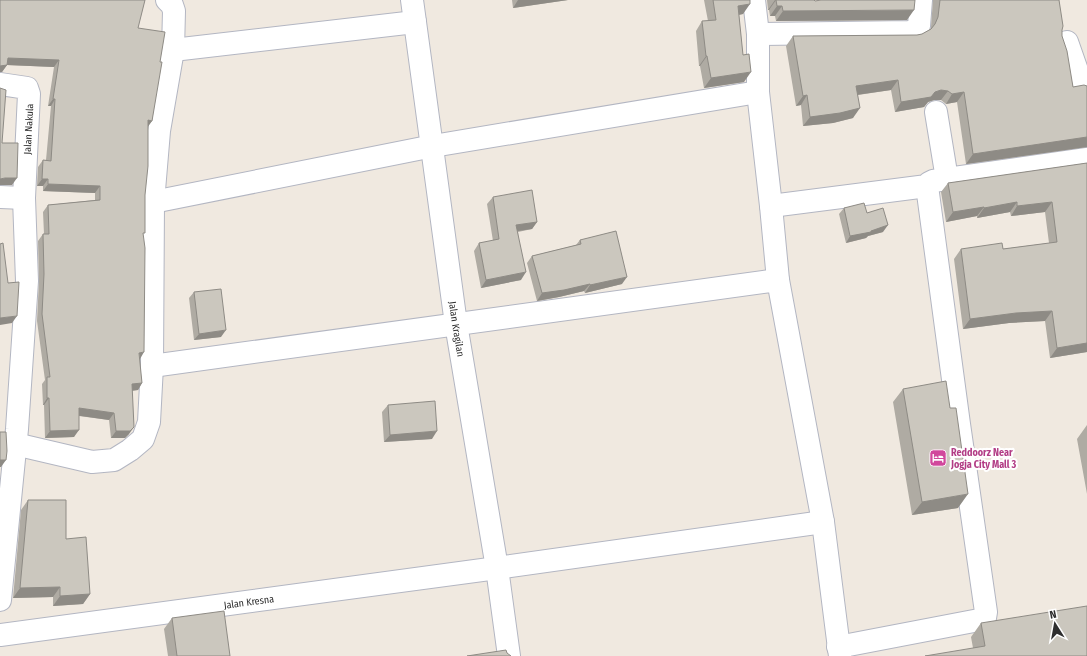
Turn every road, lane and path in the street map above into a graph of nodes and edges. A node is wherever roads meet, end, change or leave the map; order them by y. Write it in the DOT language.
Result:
graph roads {
  1 [pos="168,0"];
  2 [pos="412,0"];
  3 [pos="754,0"];
  4 [pos="920,0"];
  5 [pos="415,22"];
  6 [pos="758,34"];
  7 [pos="1068,42"];
  8 [pos="173,50"];
  9 [pos="0,84"];
  10 [pos="1087,86"];
  11 [pos="758,92"];
  12 [pos="936,112"];
  13 [pos="433,146"];
  14 [pos="1087,159"];
  15 [pos="937,182"];
  16 [pos="0,197"];
  17 [pos="24,198"];
  18 [pos="153,202"];
  19 [pos="771,206"];
  20 [pos="778,280"];
  21 [pos="456,324"];
  22 [pos="152,366"];
  23 [pos="11,435"];
  24 [pos="823,522"];
  25 [pos="497,568"];
  26 [pos="0,600"];
  27 [pos="0,635"];
  28 [pos="839,651"];
  29 [pos="509,656"];
  1 -- 8 [label="street"];
  2 -- 5 [label="street, Jalan Kragilan"];
  3 -- 6 [label="street"];
  4 -- 6 [label="street"];
  5 -- 8 [label="street"];
  5 -- 13 [label="street, Jalan Kragilan"];
  6 -- 11 [label="street"];
  7 -- 10 [label="street"];
  8 -- 18 [label="street"];
  9 -- 17 [label="street, Jalan Nakula"];
  11 -- 13 [label="street"];
  11 -- 19 [label="street"];
  12 -- 15 [label="street"];
  13 -- 18 [label="street"];
  13 -- 21 [label="street, Jalan Kragilan"];
  14 -- 15 [label="street"];
  15 -- 19 [label="street"];
  15 -- 28 [label="street"];
  16 -- 17 [label="street"];
  17 -- 23 [label="street"];
  18 -- 22 [label="street"];
  19 -- 20 [label="street"];
  20 -- 21 [label="street"];
  20 -- 24 [label="street"];
  21 -- 22 [label="street"];
  21 -- 25 [label="street, Jalan Kragilan"];
  22 -- 23 [label="street"];
  23 -- 26 [label="street"];
  24 -- 25 [label="street, Jalan Kresna"];
  24 -- 28 [label="street"];
  25 -- 27 [label="street, Jalan Kresna"];
  25 -- 29 [label="street, Jalan Kragilan"];
}
